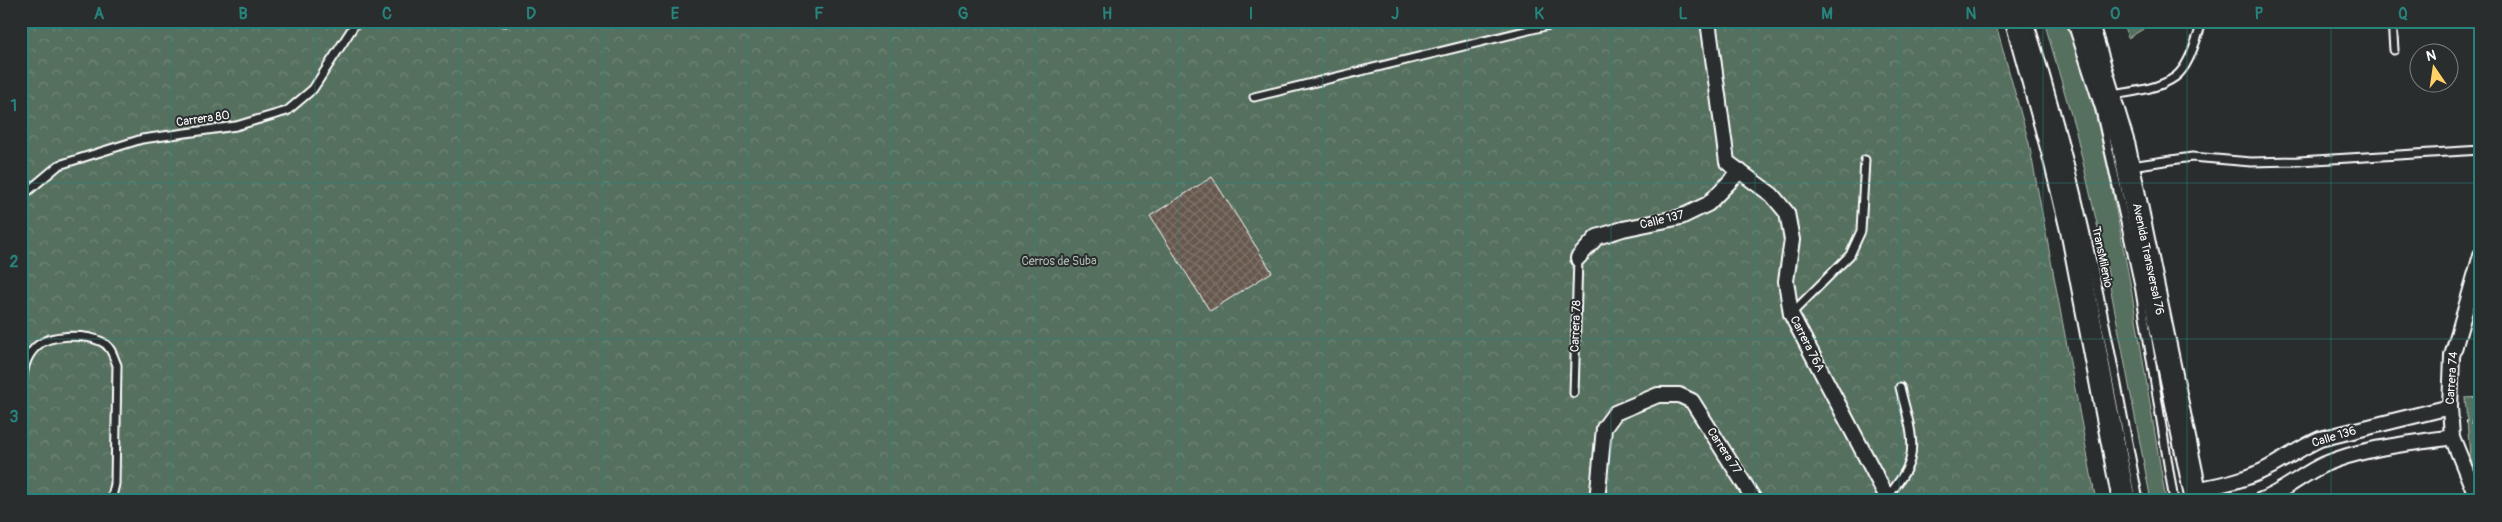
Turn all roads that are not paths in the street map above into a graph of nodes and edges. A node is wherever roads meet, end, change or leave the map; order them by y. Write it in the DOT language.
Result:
graph roads {
  1 [pos="357,21"];
  2 [pos="1566,21"];
  3 [pos="1708,21"];
  4 [pos="2017,21"];
  5 [pos="2029,21"];
  6 [pos="2071,21"];
  7 [pos="2086,21"];
  8 [pos="2203,21"];
  9 [pos="2392,21"];
  10 [pos="2394,50"];
  11 [pos="2109,96"];
  12 [pos="1254,97"];
  13 [pos="2481,150"];
  14 [pos="1865,160"];
  15 [pos="2128,167"];
  16 [pos="1740,171"];
  17 [pos="21,197"];
  18 [pos="2481,255"];
  19 [pos="1578,258"];
  20 [pos="1791,314"];
  21 [pos="1900,387"];
  22 [pos="1574,393"];
  23 [pos="21,396"];
  24 [pos="2450,407"];
  25 [pos="2365,428"];
  26 [pos="2452,437"];
  27 [pos="2367,451"];
  28 [pos="2196,496"];
  29 [pos="1889,499"];
  30 [pos="111,501"];
  31 [pos="1597,501"];
  32 [pos="1755,501"];
  33 [pos="2124,501"];
  34 [pos="2138,501"];
  35 [pos="2174,501"];
  36 [pos="2259,501"];
  37 [pos="2478,501"];
  1 -- 17 [label="lane, Carrera 80"];
  2 -- 12 [label="lane"];
  3 -- 16 [label="street, Carrera 76A"];
  4 -- 33 [label="main road"];
  5 -- 34 [label="lane, TransMilenio"];
  6 -- 35 [label="lane"];
  7 -- 11 [label="main road, Avenida Transversal 76"];
  8 -- 11 [label="lane"];
  9 -- 10 [label="lane"];
  11 -- 15 [label="main road, Avenida Transversal 76"];
  13 -- 15 [label="lane"];
  14 -- 20 [label="lane"];
  15 -- 28 [label="main road, Avenida Transversal 76"];
  16 -- 19 [label="street, Calle 137"];
  16 -- 20 [label="street, Carrera 76A"];
  18 -- 24 [label="street, Carrera 74"];
  19 -- 22 [label="lane, Carrera 78"];
  20 -- 29 [label="street, Carrera 76A"];
  21 -- 29 [label="lane"];
  23 -- 30 [label="lane"];
  24 -- 25 [label="street, Calle 136"];
  24 -- 26 [label="street, Carrera 74"];
  25 -- 27 [label="street"];
  25 -- 28 [label="street, Calle 136"];
  26 -- 27 [label="street, Calle 136"];
  26 -- 37 [label="street, Carrera 74"];
  27 -- 36 [label="street, Calle 136"];
  31 -- 32 [label="street, Carrera 77"];
}
